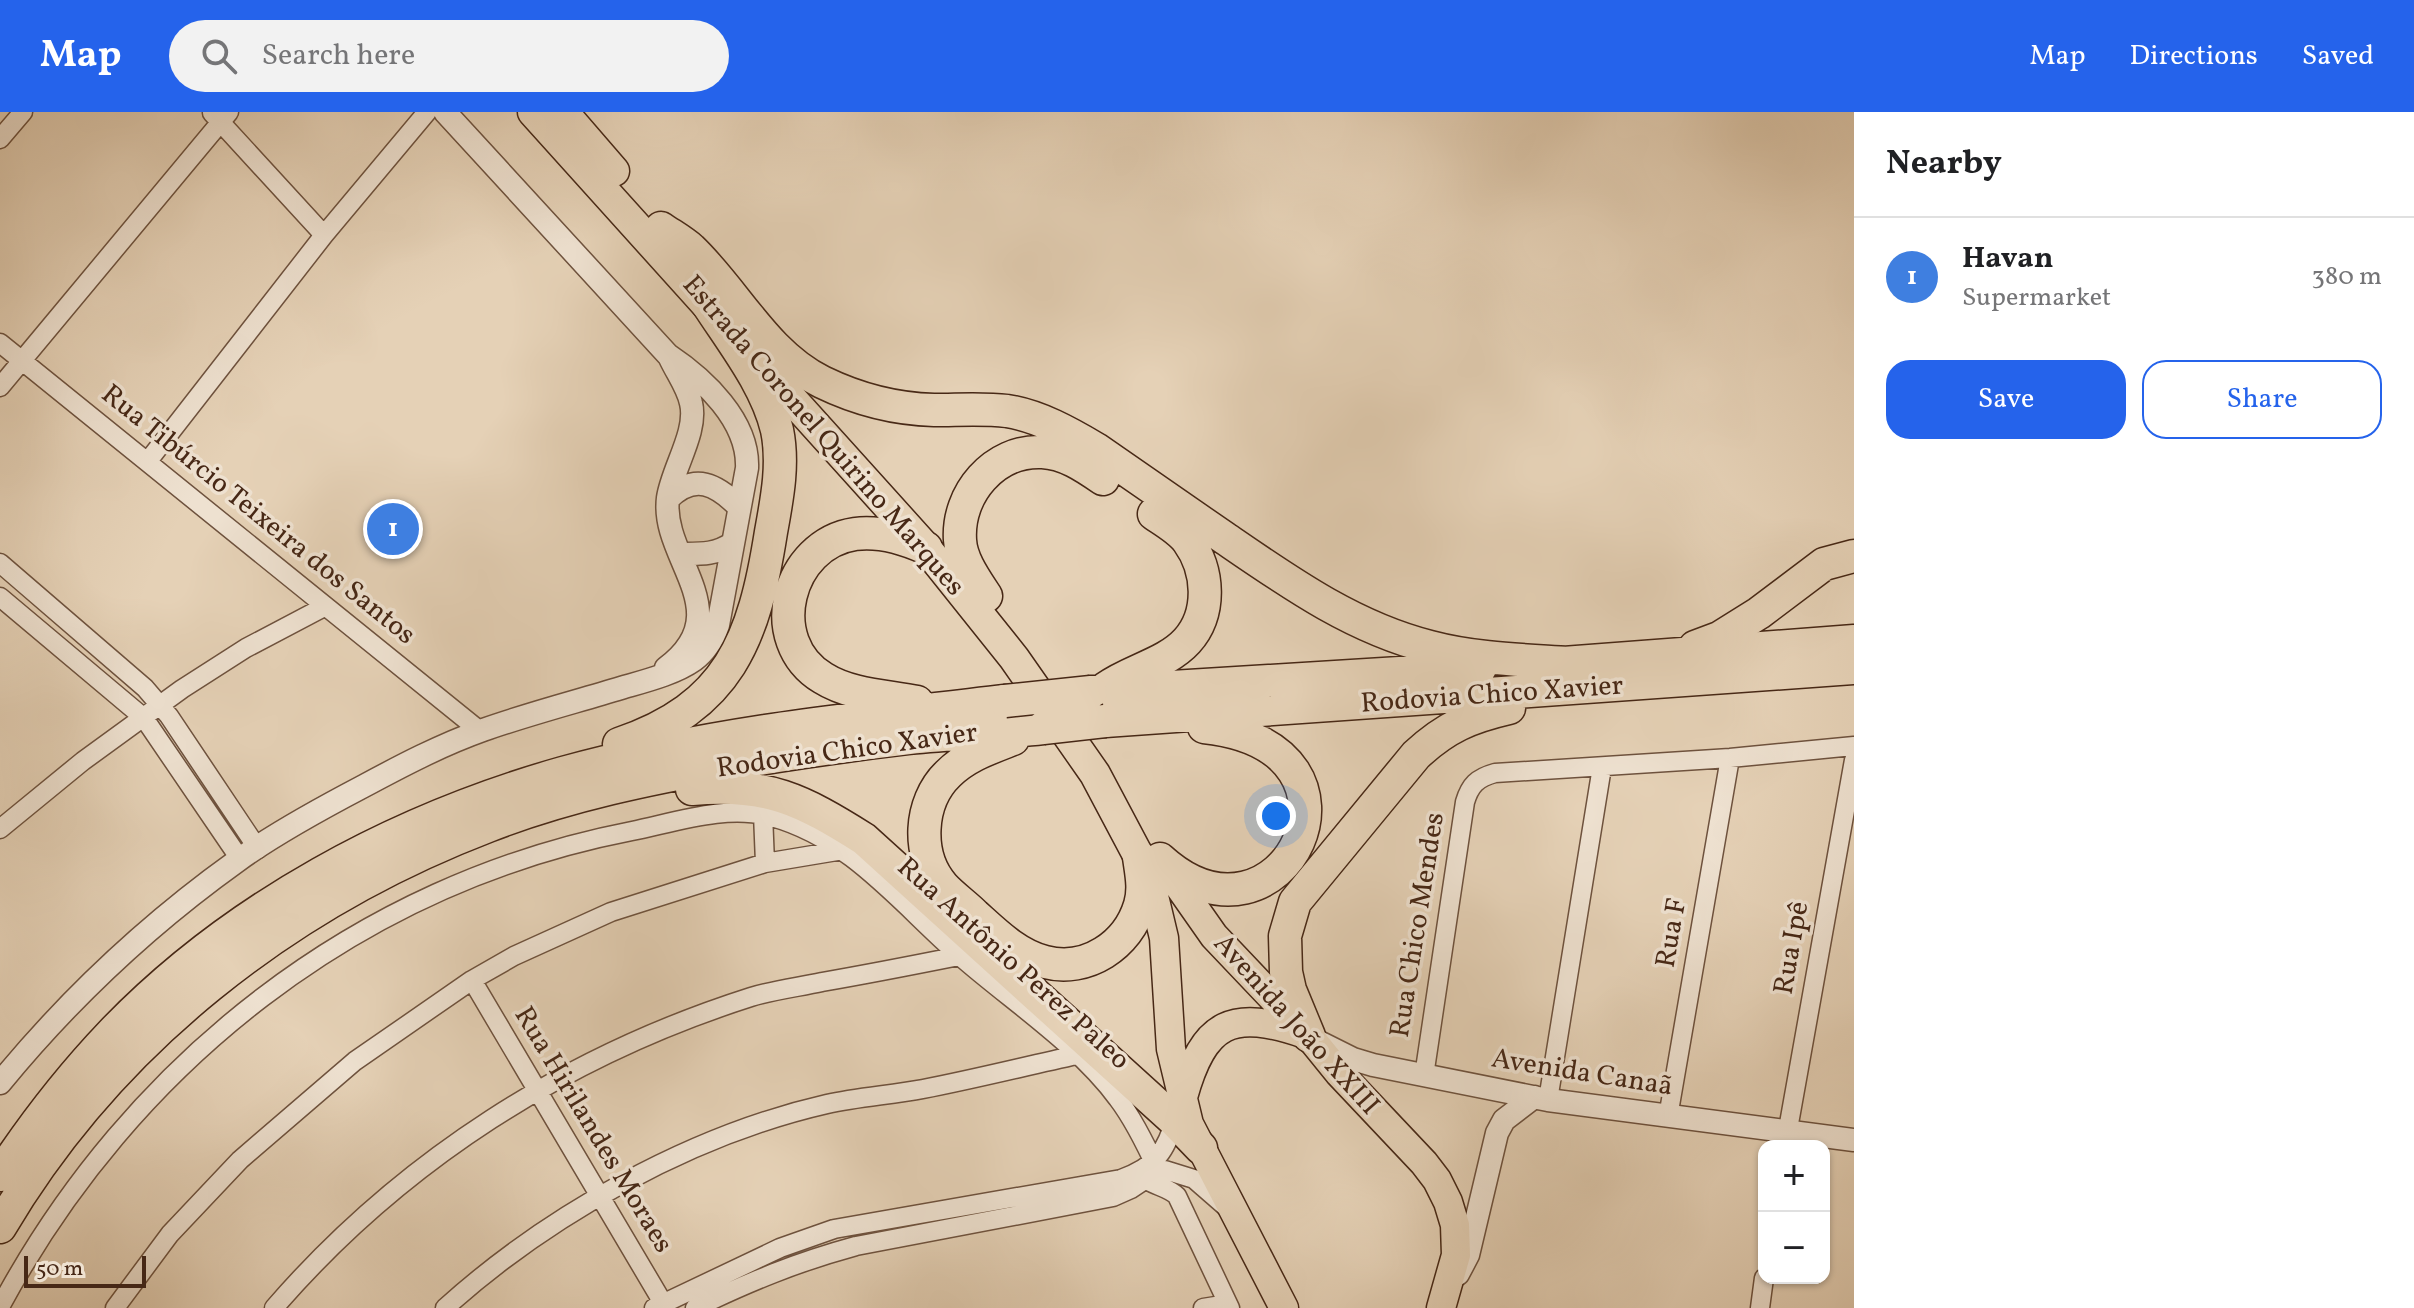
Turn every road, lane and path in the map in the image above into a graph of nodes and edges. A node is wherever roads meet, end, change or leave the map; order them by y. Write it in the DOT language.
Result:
graph roads {
  1 [pos="23,112"];
  2 [pos="427,112"];
  3 [pos="445,112"];
  4 [pos="533,112"];
  5 [pos="563,112"];
  6 [pos="219,115"];
  7 [pos="0,139"];
  8 [pos="661,228"];
  9 [pos="324,235"];
  10 [pos="707,303"];
  11 [pos="0,343"];
  12 [pos="668,355"];
  13 [pos="21,360"];
  14 [pos="0,387"];
  15 [pos="148,461"];
  16 [pos="668,499"];
  17 [pos="739,507"];
  18 [pos="733,543"];
  19 [pos="926,548"];
  20 [pos="680,554"];
  21 [pos="1854,556"];
  22 [pos="0,563"];
  23 [pos="986,596"];
  24 [pos="0,597"];
  25 [pos="324,607"];
  26 [pos="1854,641"];
  27 [pos="1671,656"];
  28 [pos="1569,663"];
  29 [pos="1854,668"];
  30 [pos="652,678"];
  31 [pos="1596,687"];
  32 [pos="1108,706"];
  33 [pos="160,707"];
  34 [pos="950,708"];
  35 [pos="144,718"];
  36 [pos="1039,728"];
  37 [pos="480,731"];
  38 [pos="1854,746"];
  39 [pos="1730,758"];
  40 [pos="1854,760"];
  41 [pos="1602,767"];
  42 [pos="1102,772"];
  43 [pos="505,792"];
  44 [pos="763,814"];
  45 [pos="1,825"];
  46 [pos="488,825"];
  47 [pos="843,850"];
  48 [pos="249,854"];
  49 [pos="1149,858"];
  50 [pos="765,863"];
  51 [pos="959,956"];
  52 [pos="472,980"];
  53 [pos="1309,1036"];
  54 [pos="1077,1055"];
  55 [pos="1424,1076"];
  56 [pos="0,1083"];
  57 [pos="537,1089"];
  58 [pos="1541,1099"];
  59 [pos="1178,1109"];
  60 [pos="1668,1117"];
  61 [pos="1786,1139"];
  62 [pos="1854,1140"];
  63 [pos="1201,1148"];
  64 [pos="1149,1171"];
  65 [pos="0,1175"];
  66 [pos="600,1195"];
  67 [pos="1234,1214"];
  68 [pos="0,1227"];
  69 [pos="1763,1284"];
  70 [pos="1280,1299"];
  71 [pos="1444,1300"];
  72 [pos="661,1306"];
  73 [pos="1229,1306"];
  74 [pos="0,1307"];
  75 [pos="115,1308"];
  76 [pos="274,1308"];
  77 [pos="445,1308"];
  78 [pos="695,1308"];
  79 [pos="1203,1308"];
  80 [pos="1299,1308"];
  81 [pos="1760,1308"];
  1 -- 7 [label="street"];
  2 -- 9 [label="street"];
  3 -- 12 [label="street"];
  4 -- 10 [label="highway, Estrada Coronel Quirino Marques"];
  5 -- 8 [label="highway, Estrada Coronel Quirino Marques"];
  6 -- 9 [label="street"];
  6 -- 13 [label="street"];
  8 -- 23 [label="highway, Estrada Coronel Quirino Marques"];
  8 -- 28 [label="highway"];
  9 -- 15 [label="street"];
  10 -- 19 [label="highway, Estrada Coronel Quirino Marques"];
  10 -- 43 [label="highway"];
  11 -- 13 [label="street, Rua Tibúrcio Teixeira dos Santos"];
  12 -- 16 [label="street"];
  12 -- 17 [label="street"];
  13 -- 14 [label="street"];
  13 -- 15 [label="street, Rua Tibúrcio Teixeira dos Santos"];
  15 -- 25 [label="street, Rua Tibúrcio Teixeira dos Santos"];
  16 -- 17 [label="street"];
  16 -- 20 [label="street"];
  17 -- 18 [label="street"];
  18 -- 20 [label="street"];
  18 -- 30 [label="street"];
  19 -- 34 [label="highway"];
  19 -- 42 [label="highway, Estrada Coronel Quirino Marques"];
  20 -- 30 [label="street"];
  21 -- 27 [label="highway"];
  22 -- 33 [label="street"];
  23 -- 32 [label="highway"];
  23 -- 42 [label="highway, Estrada Coronel Quirino Marques"];
  24 -- 35 [label="street"];
  25 -- 33 [label="street"];
  25 -- 37 [label="street, Rua Tibúrcio Teixeira dos Santos"];
  26 -- 27 [label="highway, Rodovia Chico Xavier"];
  27 -- 28 [label="highway, Rodovia Chico Xavier"];
  28 -- 32 [label="highway, Rodovia Chico Xavier"];
  29 -- 31 [label="highway, Rodovia Chico Xavier"];
  30 -- 37 [label="street"];
  31 -- 32 [label="highway, Rodovia Chico Xavier"];
  31 -- 53 [label="highway"];
  32 -- 34 [label="highway, Rodovia Chico Xavier, bridge"];
  32 -- 36 [label="highway, Rodovia Chico Xavier, bridge"];
  32 -- 49 [label="highway"];
  33 -- 35 [label="street"];
  33 -- 48 [label="street"];
  34 -- 43 [label="highway, Rodovia Chico Xavier"];
  35 -- 45 [label="street"];
  35 -- 48 [label="street"];
  36 -- 46 [label="highway, Rodovia Chico Xavier"];
  36 -- 49 [label="highway"];
  37 -- 48 [label="street"];
  38 -- 39 [label="street"];
  39 -- 41 [label="street"];
  39 -- 60 [label="street, Rua F"];
  40 -- 61 [label="street, Rua Ipê"];
  41 -- 55 [label="street, Rua Chico Mendes"];
  41 -- 58 [label="street"];
  42 -- 49 [label="highway"];
  43 -- 65 [label="highway, Rodovia Chico Xavier"];
  44 -- 47 [label="street, Rua Antônio Perez Paleo"];
  44 -- 50 [label="street"];
  44 -- 74 [label="street, Rua Antônio Perez Paleo"];
  46 -- 59 [label="highway"];
  46 -- 68 [label="highway, Rodovia Chico Xavier"];
  47 -- 50 [label="street"];
  47 -- 51 [label="street, Rua Antônio Perez Paleo"];
  48 -- 56 [label="street"];
  49 -- 53 [label="main road, Avenida João XXIII"];
  49 -- 59 [label="main road, Avenida João XXIII"];
  50 -- 52 [label="street"];
  51 -- 54 [label="street, Rua Antônio Perez Paleo"];
  51 -- 57 [label="street"];
  52 -- 57 [label="street, Rua Hirilandes Moraes"];
  52 -- 75 [label="street"];
  53 -- 55 [label="street, Avenida Canaã"];
  53 -- 59 [label="main road"];
  53 -- 71 [label="main road, Avenida João XXIII"];
  54 -- 64 [label="street, Rua Antônio Perez Paleo"];
  54 -- 66 [label="street"];
  55 -- 58 [label="street, Avenida Canaã"];
  57 -- 66 [label="street, Rua Hirilandes Moraes"];
  57 -- 76 [label="street"];
  58 -- 60 [label="street, Avenida Canaã"];
  58 -- 71 [label="street, Avenida João XXIII"];
  59 -- 63 [label="highway"];
  59 -- 64 [label="street"];
  60 -- 61 [label="street, Avenida Canaã"];
  61 -- 62 [label="street, Avenida Canaã"];
  63 -- 67 [label="main road"];
  64 -- 67 [label="street"];
  64 -- 72 [label="street"];
  64 -- 73 [label="street"];
  64 -- 78 [label="street"];
  66 -- 72 [label="street, Rua Hirilandes Moraes"];
  66 -- 77 [label="street"];
  67 -- 70 [label="main road"];
  69 -- 81 [label="street"];
  70 -- 80 [label="main road"];
  73 -- 79 [label="street"];
}
